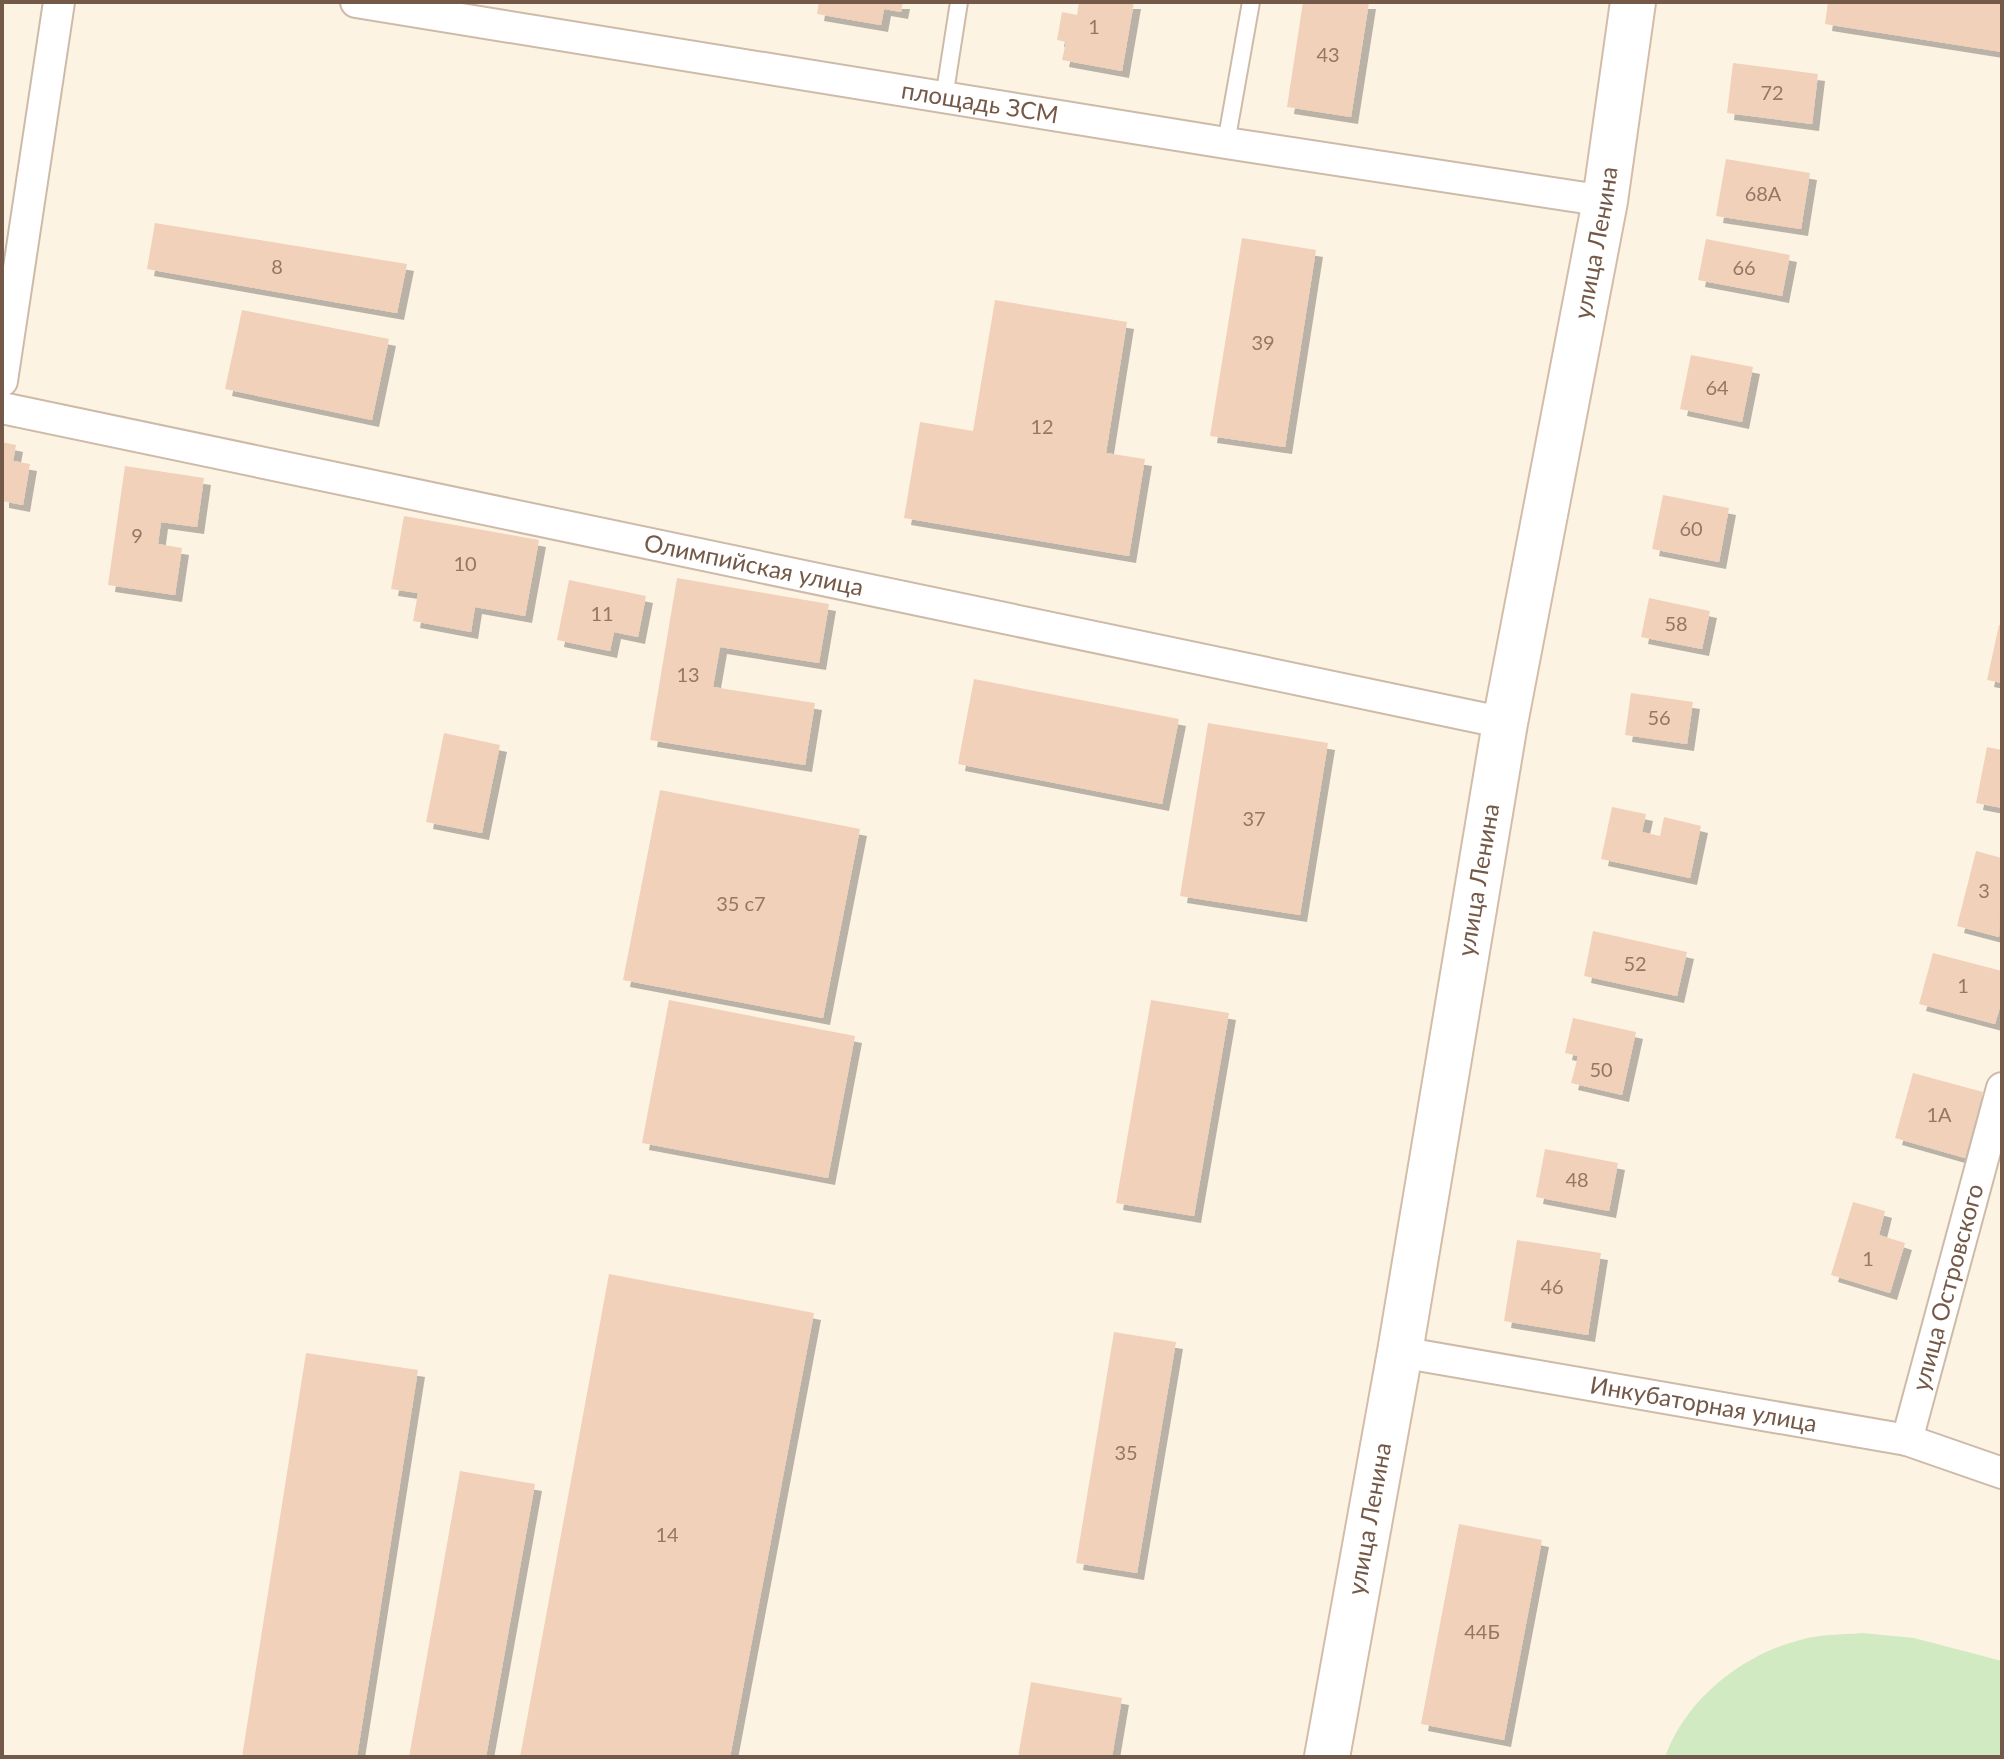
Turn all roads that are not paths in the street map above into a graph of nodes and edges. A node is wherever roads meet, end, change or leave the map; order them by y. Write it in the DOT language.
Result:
graph roads {
  1 [pos="59,2"];
  2 [pos="356,2"];
  3 [pos="959,2"];
  4 [pos="1251,2"];
  5 [pos="1633,2"];
  6 [pos="944,98"];
  7 [pos="1226,143"];
  8 [pos="1605,201"];
  9 [pos="2,381"];
  10 [pos="2,408"];
  11 [pos="1505,723"];
  12 [pos="2002,1088"];
  13 [pos="1400,1352"];
  14 [pos="1907,1440"];
  15 [pos="2002,1473"];
  16 [pos="1327,1757"];
  1 -- 9 [label="street"];
  2 -- 6 [label="street, площадь ЗСМ"];
  3 -- 6 [label="lane"];
  4 -- 7 [label="lane"];
  5 -- 8 [label="main road, улица Ленина"];
  6 -- 7 [label="street, площадь ЗСМ"];
  7 -- 8 [label="street, площадь ЗСМ"];
  8 -- 11 [label="main road, улица Ленина"];
  10 -- 11 [label="street, Олимпийская улица"];
  11 -- 13 [label="main road, улица Ленина"];
  12 -- 14 [label="street, улица Островского"];
  13 -- 14 [label="street, Инкубаторная улица"];
  13 -- 16 [label="main road, улица Ленина"];
  14 -- 15 [label="street, Инкубаторная улица"];
}
